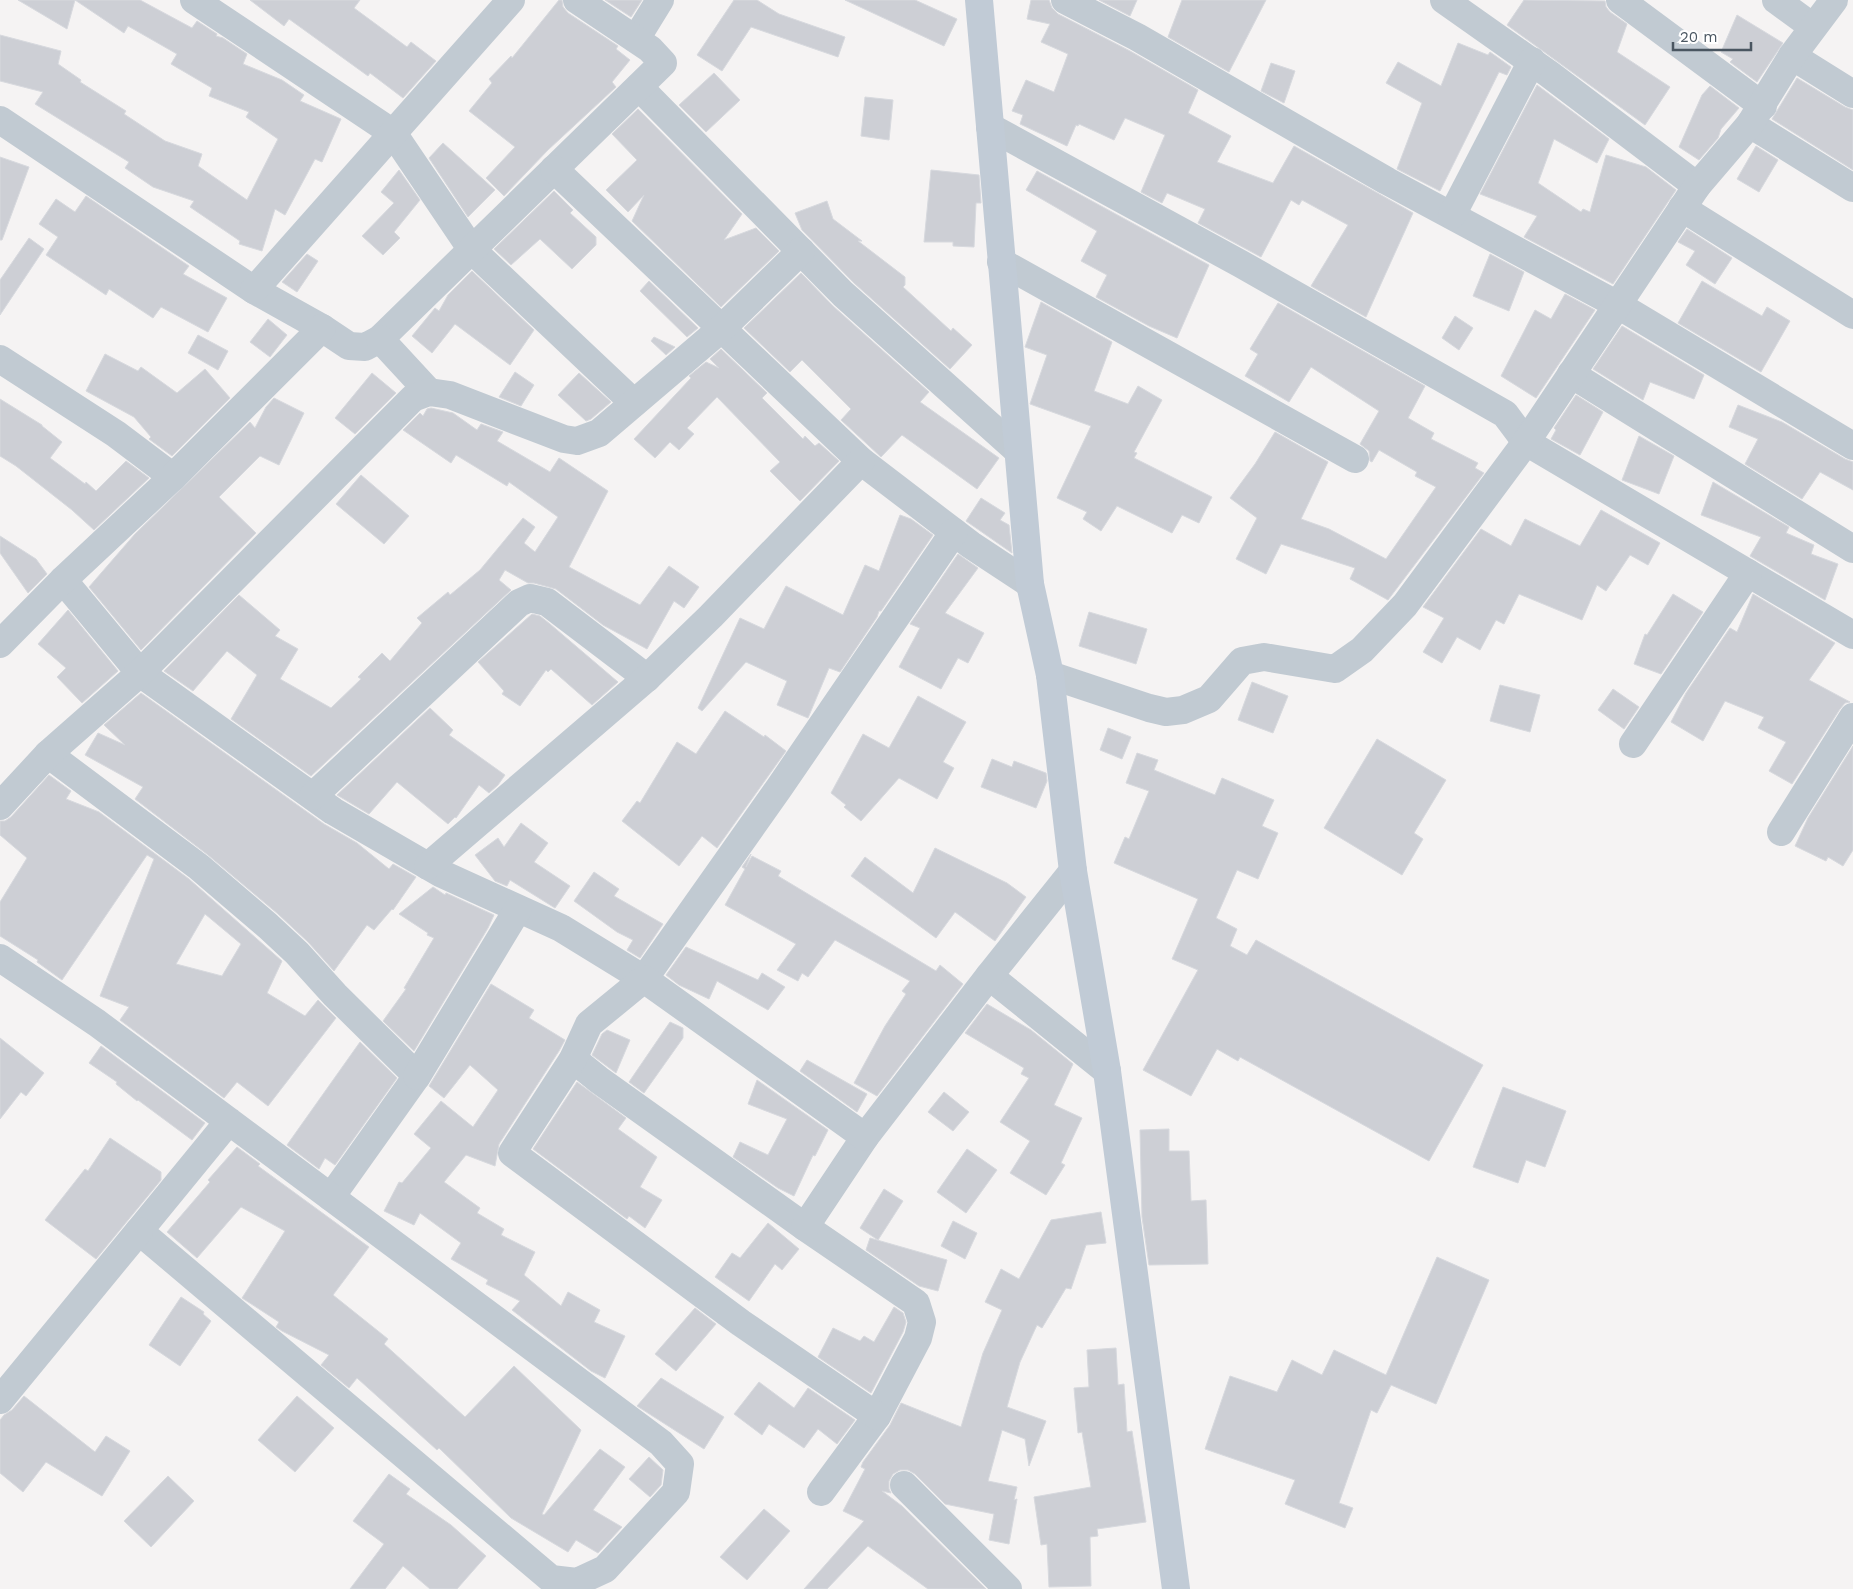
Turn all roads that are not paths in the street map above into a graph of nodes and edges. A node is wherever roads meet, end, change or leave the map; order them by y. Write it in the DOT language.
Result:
graph roads {
  1 [pos="194,0"];
  2 [pos="511,0"];
  3 [pos="576,0"];
  4 [pos="660,0"];
  5 [pos="979,0"];
  6 [pos="1065,0"];
  7 [pos="1444,0"];
  8 [pos="1620,0"];
  9 [pos="1776,0"];
  10 [pos="1834,0"];
  11 [pos="1814,27"];
  12 [pos="636,39"];
  13 [pos="1792,56"];
  14 [pos="1532,61"];
  15 [pos="639,87"];
  16 [pos="1853,94"];
  17 [pos="1756,115"];
  18 [pos="0,120"];
  19 [pos="990,127"];
  20 [pos="393,133"];
  21 [pos="554,169"];
  22 [pos="1853,188"];
  23 [pos="1690,197"];
  24 [pos="1452,215"];
  25 [pos="472,250"];
  26 [pos="801,251"];
  27 [pos="1001,262"];
  28 [pos="254,290"];
  29 [pos="1618,305"];
  30 [pos="1853,316"];
  31 [pos="322,328"];
  32 [pos="721,329"];
  33 [pos="380,340"];
  34 [pos="0,359"];
  35 [pos="1572,374"];
  36 [pos="429,392"];
  37 [pos="634,403"];
  38 [pos="1526,442"];
  39 [pos="1853,446"];
  40 [pos="1017,450"];
  41 [pos="1355,459"];
  42 [pos="862,461"];
  43 [pos="173,477"];
  44 [pos="954,532"];
  45 [pos="1853,549"];
  46 [pos="1748,573"];
  47 [pos="64,580"];
  48 [pos="1030,584"];
  49 [pos="1853,635"];
  50 [pos="0,644"];
  51 [pos="140,673"];
  52 [pos="1050,675"];
  53 [pos="646,678"];
  54 [pos="1853,717"];
  55 [pos="1633,744"];
  56 [pos="48,754"];
  57 [pos="313,796"];
  58 [pos="0,806"];
  59 [pos="1781,832"];
  60 [pos="428,866"];
  61 [pos="1073,871"];
  62 [pos="518,909"];
  63 [pos="0,958"];
  64 [pos="989,976"];
  65 [pos="644,979"];
  66 [pos="573,1059"];
  67 [pos="1107,1071"];
  68 [pos="417,1076"];
  69 [pos="229,1121"];
  70 [pos="865,1137"];
  71 [pos="331,1197"];
  72 [pos="805,1227"];
  73 [pos="140,1231"];
  74 [pos="0,1400"];
  75 [pos="876,1416"];
  76 [pos="904,1485"];
  77 [pos="822,1492"];
  78 [pos="1008,1589"];
  79 [pos="1176,1589"];
  1 -- 20 [label="street"];
  2 -- 20 [label="street"];
  3 -- 12 [label="street"];
  4 -- 12 [label="street"];
  5 -- 19 [label="main road"];
  6 -- 24 [label="street"];
  7 -- 14 [label="street"];
  8 -- 17 [label="street"];
  9 -- 11 [label="street"];
  10 -- 11 [label="street"];
  11 -- 13 [label="street"];
  12 -- 15 [label="street"];
  13 -- 16 [label="street"];
  13 -- 17 [label="street"];
  14 -- 23 [label="street"];
  14 -- 24 [label="street"];
  15 -- 21 [label="street"];
  15 -- 26 [label="street"];
  17 -- 22 [label="street"];
  17 -- 23 [label="street"];
  18 -- 28 [label="street"];
  19 -- 27 [label="main road"];
  19 -- 38 [label="street"];
  20 -- 25 [label="street"];
  20 -- 28 [label="street"];
  21 -- 25 [label="street"];
  21 -- 32 [label="street"];
  23 -- 29 [label="street"];
  23 -- 30 [label="street"];
  24 -- 29 [label="street"];
  25 -- 33 [label="street"];
  25 -- 37 [label="street"];
  26 -- 32 [label="street"];
  26 -- 40 [label="street"];
  27 -- 40 [label="main road"];
  27 -- 41 [label="street"];
  28 -- 31 [label="street"];
  29 -- 35 [label="street"];
  29 -- 39 [label="street"];
  31 -- 33 [label="street"];
  31 -- 43 [label="street"];
  32 -- 37 [label="street"];
  32 -- 42 [label="street"];
  33 -- 36 [label="street"];
  34 -- 43 [label="street"];
  35 -- 38 [label="street"];
  35 -- 45 [label="street"];
  36 -- 37 [label="street"];
  36 -- 51 [label="street"];
  38 -- 46 [label="street"];
  38 -- 52 [label="street"];
  40 -- 48 [label="main road"];
  42 -- 44 [label="street"];
  42 -- 53 [label="street"];
  43 -- 47 [label="street"];
  44 -- 48 [label="street"];
  44 -- 65 [label="street"];
  46 -- 49 [label="street"];
  46 -- 55 [label="street"];
  47 -- 50 [label="street"];
  47 -- 51 [label="street"];
  48 -- 52 [label="main road"];
  51 -- 56 [label="street"];
  51 -- 57 [label="street"];
  52 -- 61 [label="main road"];
  53 -- 57 [label="street"];
  53 -- 60 [label="street"];
  54 -- 59 [label="street"];
  56 -- 58 [label="street"];
  56 -- 68 [label="street"];
  57 -- 60 [label="street"];
  60 -- 62 [label="street"];
  61 -- 64 [label="street"];
  61 -- 67 [label="main road"];
  62 -- 65 [label="street"];
  62 -- 68 [label="street"];
  63 -- 69 [label="street"];
  64 -- 67 [label="street"];
  64 -- 70 [label="street"];
  65 -- 66 [label="street"];
  65 -- 70 [label="street"];
  66 -- 72 [label="street"];
  66 -- 75 [label="street"];
  67 -- 79 [label="main road"];
  68 -- 71 [label="street"];
  69 -- 71 [label="street"];
  69 -- 73 [label="street"];
  70 -- 72 [label="street"];
  71 -- 73 [label="street"];
  72 -- 75 [label="street"];
  73 -- 74 [label="street"];
  75 -- 77 [label="street"];
  76 -- 78 [label="street"];
}
